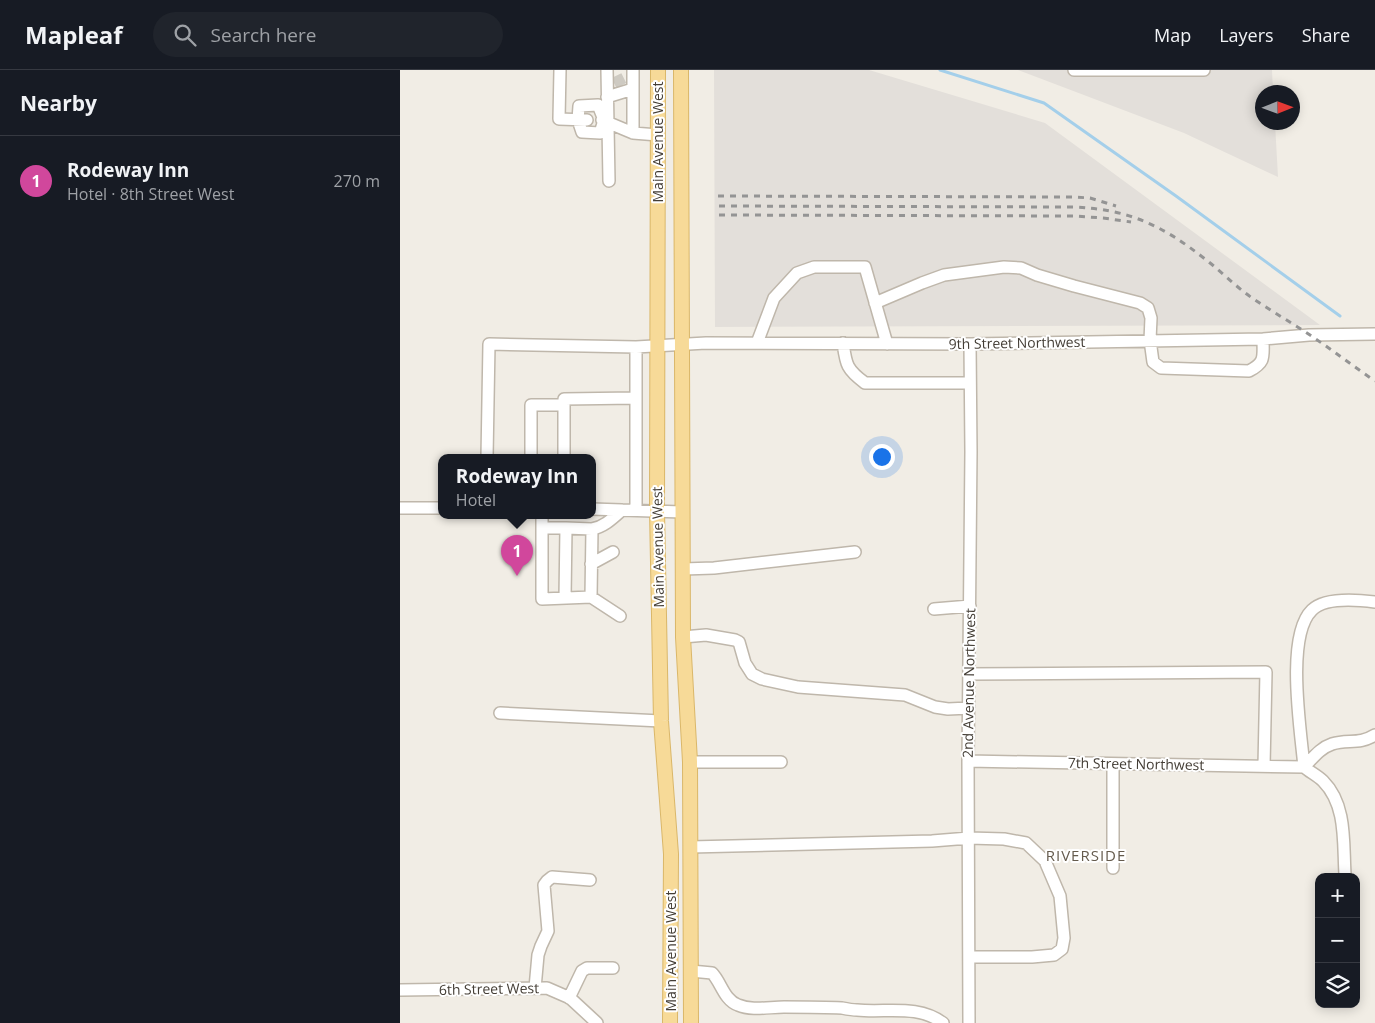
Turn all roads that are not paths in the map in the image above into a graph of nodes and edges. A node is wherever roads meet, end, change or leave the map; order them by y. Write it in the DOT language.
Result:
graph roads {
  1 [pos="560,70"];
  2 [pos="607,70"];
  3 [pos="658,70"];
  4 [pos="681,70"];
  5 [pos="1074,70"];
  6 [pos="1204,70"];
  7 [pos="620,81"];
  8 [pos="633,89"];
  9 [pos="595,120"];
  10 [pos="633,134"];
  11 [pos="658,134"];
  12 [pos="609,181"];
  13 [pos="875,303"];
  14 [pos="1375,334"];
  15 [pos="1263,339"];
  16 [pos="1150,340"];
  17 [pos="757,343"];
  18 [pos="843,343"];
  19 [pos="682,344"];
  20 [pos="887,344"];
  21 [pos="970,344"];
  22 [pos="658,345"];
  23 [pos="636,347"];
  24 [pos="970,383"];
  25 [pos="635,398"];
  26 [pos="564,405"];
  27 [pos="486,454"];
  28 [pos="531,454"];
  29 [pos="564,454"];
  30 [pos="400,508"];
  31 [pos="438,508"];
  32 [pos="596,509"];
  33 [pos="622,510"];
  34 [pos="636,510"];
  35 [pos="657,510"];
  36 [pos="682,512"];
  37 [pos="542,519"];
  38 [pos="542,528"];
  39 [pos="566,528"];
  40 [pos="592,529"];
  41 [pos="613,552"];
  42 [pos="856,552"];
  43 [pos="591,564"];
  44 [pos="683,568"];
  45 [pos="591,597"];
  46 [pos="565,598"];
  47 [pos="1375,602"];
  48 [pos="970,606"];
  49 [pos="934,608"];
  50 [pos="620,616"];
  51 [pos="683,637"];
  52 [pos="969,674"];
  53 [pos="969,708"];
  54 [pos="500,713"];
  55 [pos="661,721"];
  56 [pos="1375,735"];
  57 [pos="968,761"];
  58 [pos="690,762"];
  59 [pos="781,762"];
  60 [pos="1113,764"];
  61 [pos="1264,766"];
  62 [pos="1304,767"];
  63 [pos="969,838"];
  64 [pos="690,847"];
  65 [pos="1113,868"];
  66 [pos="1345,873"];
  67 [pos="590,880"];
  68 [pos="969,957"];
  69 [pos="613,968"];
  70 [pos="691,971"];
  71 [pos="535,988"];
  72 [pos="400,990"];
  73 [pos="569,998"];
  74 [pos="597,1023"];
  75 [pos="670,1023"];
  76 [pos="691,1023"];
  77 [pos="943,1023"];
  78 [pos="969,1023"];
  1 -- 9 [label="street"];
  2 -- 7 [label="street"];
  3 -- 11 [label="main road, Main Avenue West"];
  4 -- 19 [label="main road, Main Avenue West"];
  5 -- 6 [label="street"];
  7 -- 8 [label="street"];
  7 -- 8 [label="street"];
  7 -- 9 [label="street"];
  8 -- 10 [label="street"];
  9 -- 10 [label="street"];
  9 -- 12 [label="street"];
  10 -- 11 [label="street"];
  11 -- 22 [label="main road, Main Avenue West"];
  13 -- 16 [label="street"];
  13 -- 17 [label="street"];
  13 -- 20 [label="street"];
  14 -- 15 [label="street, 9th Street Northwest"];
  15 -- 16 [label="street, 9th Street Northwest"];
  15 -- 16 [label="street"];
  16 -- 21 [label="street, 9th Street Northwest"];
  17 -- 18 [label="street, 9th Street Northwest"];
  17 -- 19 [label="street, 9th Street Northwest"];
  18 -- 20 [label="street, 9th Street Northwest"];
  18 -- 24 [label="street"];
  19 -- 22 [label="street, 9th Street Northwest"];
  19 -- 36 [label="main road, Main Avenue West"];
  20 -- 21 [label="street, 9th Street Northwest"];
  21 -- 24 [label="street, 2nd Avenue Northwest"];
  22 -- 23 [label="street, 9th Street Northwest"];
  22 -- 35 [label="main road, Main Avenue West"];
  23 -- 25 [label="street"];
  23 -- 27 [label="street, 9th Street Northwest"];
  24 -- 48 [label="street, 2nd Avenue Northwest"];
  25 -- 26 [label="street"];
  25 -- 34 [label="street"];
  26 -- 28 [label="street"];
  26 -- 29 [label="street"];
  30 -- 31 [label="street"];
  32 -- 33 [label="street"];
  33 -- 34 [label="street"];
  33 -- 40 [label="street"];
  34 -- 35 [label="street"];
  35 -- 36 [label="street"];
  35 -- 55 [label="main road, Main Avenue West"];
  36 -- 44 [label="main road, Main Avenue West"];
  37 -- 38 [label="street"];
  38 -- 39 [label="street"];
  38 -- 46 [label="street"];
  39 -- 40 [label="street"];
  39 -- 46 [label="street"];
  40 -- 43 [label="street"];
  41 -- 43 [label="street"];
  42 -- 44 [label="street"];
  43 -- 45 [label="street"];
  44 -- 51 [label="main road, Main Avenue West"];
  45 -- 46 [label="street"];
  45 -- 50 [label="street"];
  47 -- 62 [label="street"];
  48 -- 49 [label="street"];
  48 -- 52 [label="street, 2nd Avenue Northwest"];
  51 -- 53 [label="street"];
  51 -- 58 [label="main road, Main Avenue West"];
  52 -- 53 [label="street, 2nd Avenue Northwest"];
  52 -- 61 [label="street"];
  53 -- 57 [label="street, 2nd Avenue Northwest"];
  54 -- 55 [label="street"];
  55 -- 75 [label="main road, Main Avenue West"];
  56 -- 62 [label="street"];
  57 -- 60 [label="street, 7th Street Northwest"];
  57 -- 63 [label="street, 2nd Avenue Northwest"];
  58 -- 59 [label="street"];
  58 -- 64 [label="main road, Main Avenue West"];
  60 -- 61 [label="street, 7th Street Northwest"];
  60 -- 65 [label="street"];
  61 -- 62 [label="street, 7th Street Northwest"];
  62 -- 66 [label="street"];
  63 -- 64 [label="street"];
  63 -- 68 [label="street, 2nd Avenue Northwest"];
  63 -- 68 [label="street"];
  64 -- 70 [label="main road, Main Avenue West"];
  67 -- 71 [label="street"];
  68 -- 78 [label="street, 2nd Avenue Northwest"];
  69 -- 73 [label="street"];
  70 -- 76 [label="main road, Main Avenue West"];
  70 -- 77 [label="street"];
  71 -- 72 [label="street, 6th Street West"];
  71 -- 73 [label="street, 6th Street West"];
  73 -- 74 [label="street, 6th Street West"];
}
